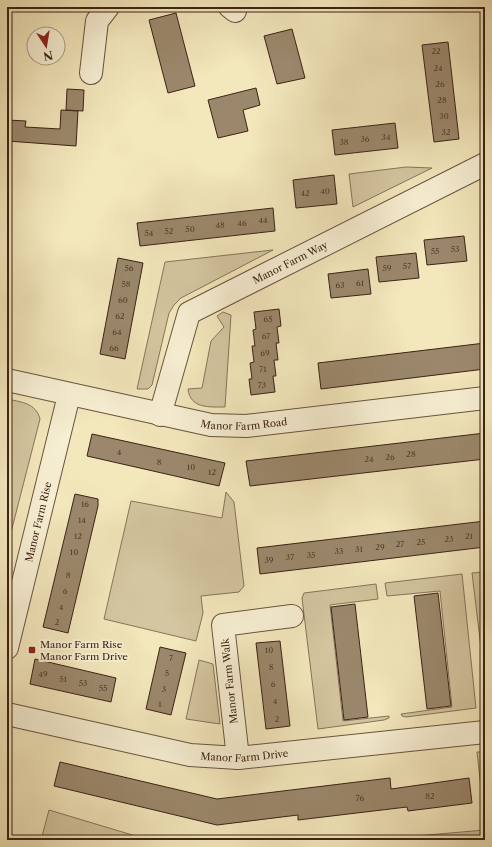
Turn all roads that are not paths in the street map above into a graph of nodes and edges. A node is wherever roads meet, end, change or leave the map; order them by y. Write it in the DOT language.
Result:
graph roads {
  1 [pos="108,7"];
  2 [pos="91,73"];
  3 [pos="485,164"];
  4 [pos="7,380"];
  5 [pos="69,395"];
  6 [pos="485,398"];
  7 [pos="160,415"];
  8 [pos="292,616"];
  9 [pos="7,648"];
  10 [pos="7,714"];
  11 [pos="485,732"];
  12 [pos="238,758"];
  1 -- 2 [label="street"];
  3 -- 7 [label="street, Manor Farm Way"];
  4 -- 5 [label="street, Manor Farm Road"];
  5 -- 7 [label="street, Manor Farm Road"];
  5 -- 9 [label="street, Manor Farm Rise"];
  6 -- 7 [label="street, Manor Farm Road"];
  8 -- 12 [label="street, Manor Farm Walk"];
  10 -- 12 [label="street, Manor Farm Drive"];
  11 -- 12 [label="street, Manor Farm Drive"];
}
